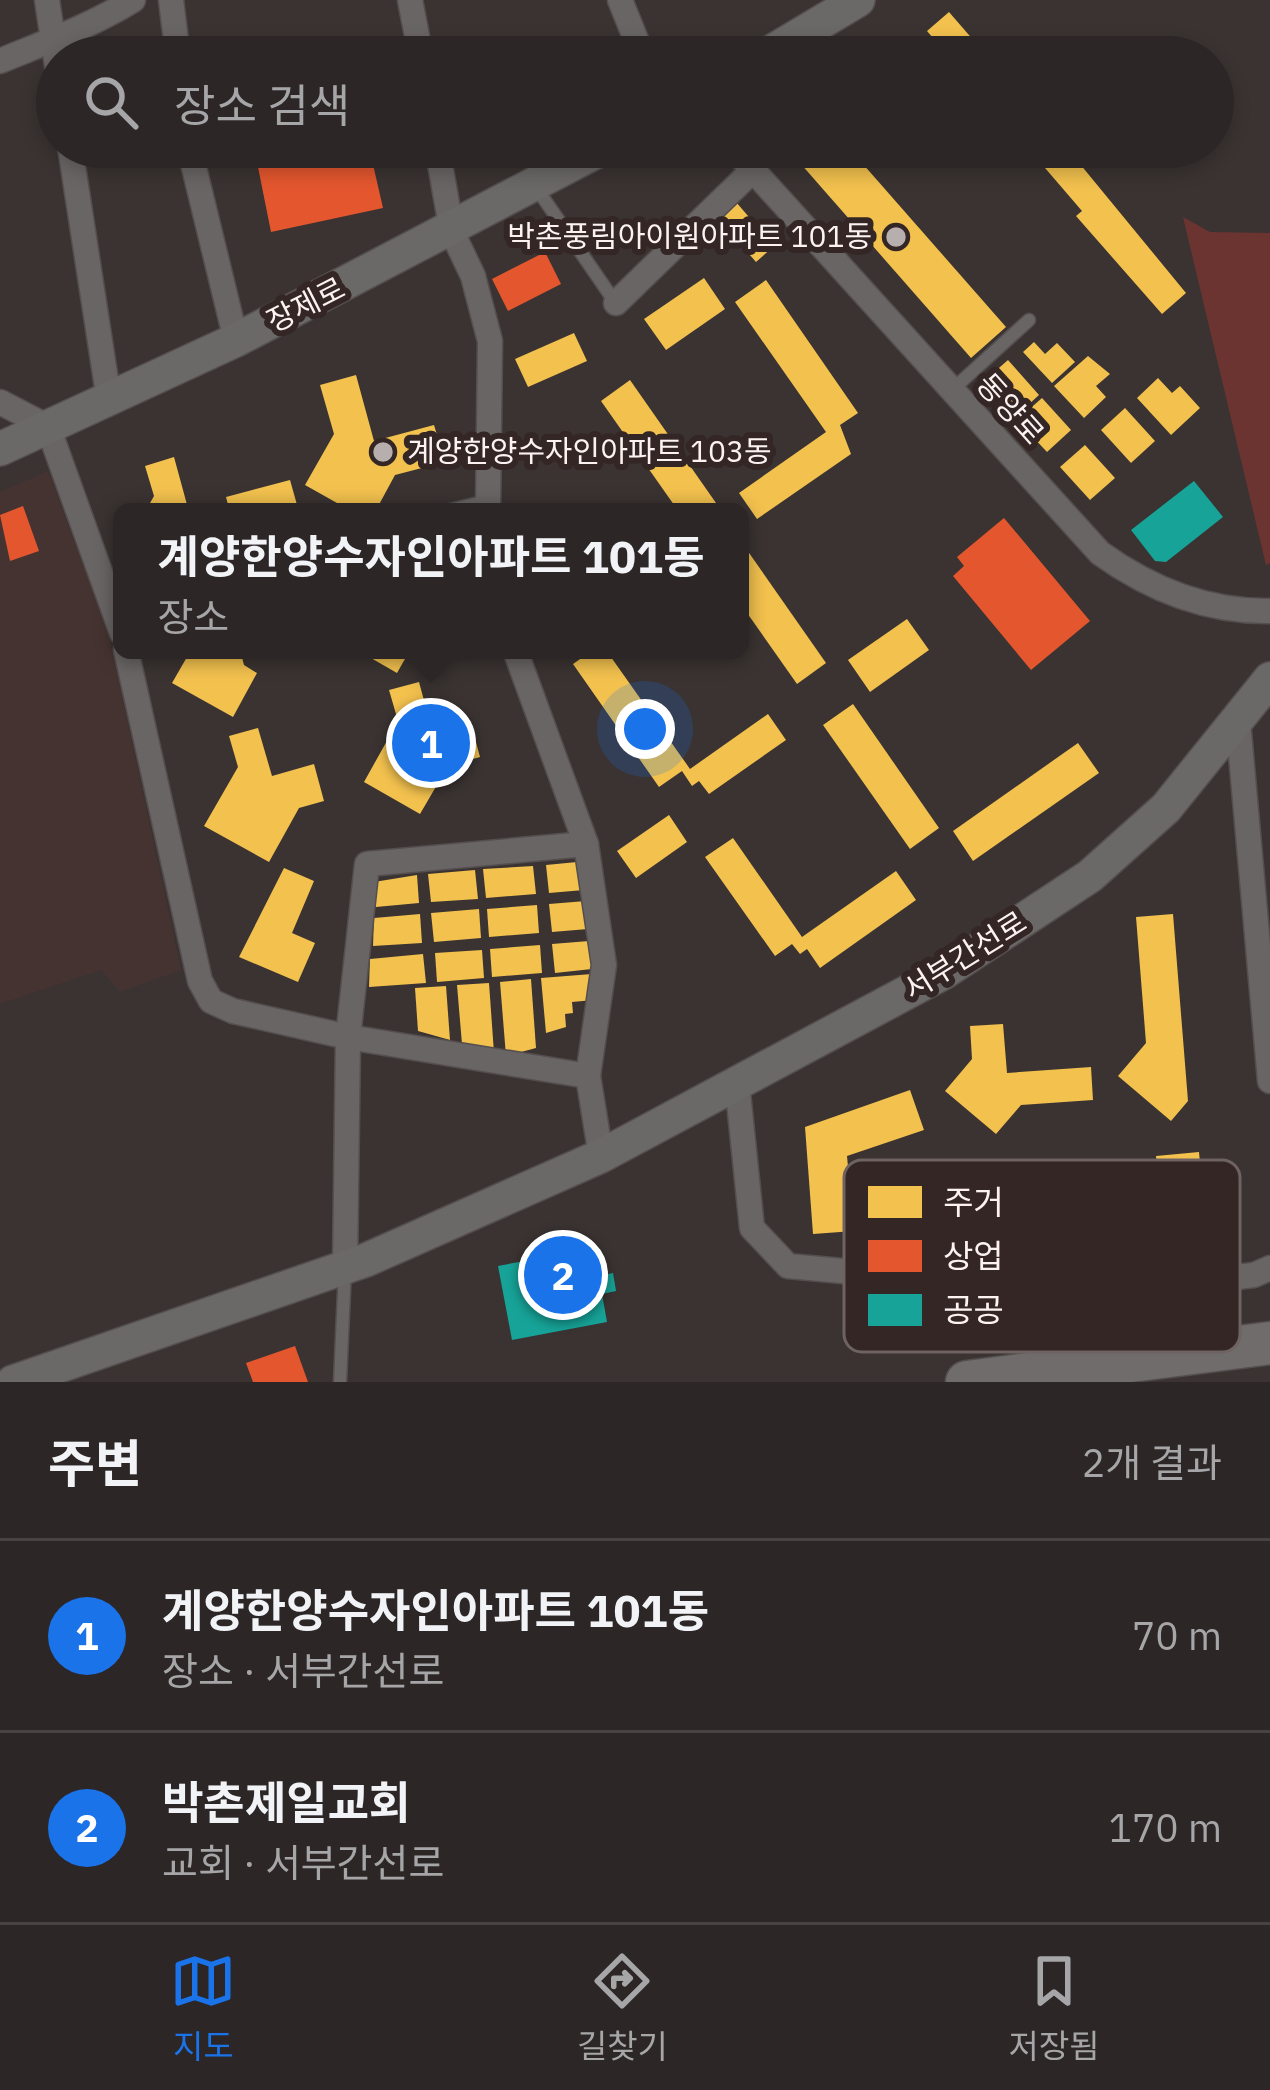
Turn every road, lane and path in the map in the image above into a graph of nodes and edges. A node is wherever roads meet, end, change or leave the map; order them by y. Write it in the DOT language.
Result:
graph roads {
  1 [pos="47,0"];
  2 [pos="133,0"];
  3 [pos="171,0"];
  4 [pos="410,0"];
  5 [pos="620,0"];
  6 [pos="858,0"];
  7 [pos="52,35"];
  8 [pos="175,36"];
  9 [pos="417,36"];
  10 [pos="635,36"];
  11 [pos="798,36"];
  12 [pos="36,43"];
  13 [pos="0,61"];
  14 [pos="73,168"];
  15 [pos="194,168"];
  16 [pos="441,168"];
  17 [pos="567,168"];
  18 [pos="753,170"];
  19 [pos="535,186"];
  20 [pos="452,232"];
  21 [pos="616,303"];
  22 [pos="1029,320"];
  23 [pos="236,340"];
  24 [pos="952,390"];
  25 [pos="109,400"];
  26 [pos="0,402"];
  27 [pos="49,427"];
  28 [pos="0,448"];
  29 [pos="489,503"];
  30 [pos="113,608"];
  31 [pos="1270,611"];
  32 [pos="128,659"];
  33 [pos="518,659"];
  34 [pos="1270,679"];
  35 [pos="1238,722"];
  36 [pos="586,844"];
  37 [pos="348,1037"];
  38 [pos="588,1076"];
  39 [pos="1270,1081"];
  40 [pos="737,1083"];
  41 [pos="601,1156"];
  42 [pos="346,1267"];
  43 [pos="1270,1268"];
  44 [pos="844,1271"];
  45 [pos="1240,1277"];
  46 [pos="1270,1343"];
  47 [pos="1240,1347"];
  48 [pos="1200,1352"];
  49 [pos="13,1382"];
  50 [pos="340,1382"];
  51 [pos="968,1382"];
  1 -- 7 [label="street"];
  2 -- 7 [label="street"];
  3 -- 8 [label="street"];
  4 -- 9 [label="street"];
  5 -- 10 [label="street"];
  6 -- 11 [label="street"];
  12 -- 13 [label="street"];
  14 -- 25 [label="street"];
  15 -- 23 [label="street"];
  16 -- 20 [label="street"];
  17 -- 19 [label="street, 장제로"];
  18 -- 21 [label="street"];
  18 -- 24 [label="street, 동양로"];
  19 -- 20 [label="street, 장제로"];
  19 -- 21 [label="lane"];
  20 -- 23 [label="street, 장제로"];
  20 -- 29 [label="street"];
  22 -- 24 [label="lane"];
  23 -- 25 [label="street, 장제로"];
  24 -- 31 [label="street, 동양로"];
  25 -- 27 [label="street, 장제로"];
  26 -- 27 [label="street"];
  27 -- 28 [label="street, 장제로"];
  27 -- 30 [label="street"];
  32 -- 37 [label="street"];
  33 -- 36 [label="street"];
  34 -- 35 [label="street, 서부간선로"];
  35 -- 39 [label="street"];
  35 -- 40 [label="street, 서부간선로"];
  36 -- 37 [label="street"];
  36 -- 38 [label="street"];
  37 -- 38 [label="street"];
  37 -- 42 [label="street"];
  38 -- 41 [label="street"];
  40 -- 41 [label="street, 서부간선로"];
  40 -- 44 [label="street"];
  41 -- 42 [label="street, 서부간선로"];
  42 -- 49 [label="street, 서부간선로"];
  42 -- 50 [label="lane"];
  43 -- 45 [label="street"];
  46 -- 47 [label="highway"];
  48 -- 51 [label="highway"];
}
